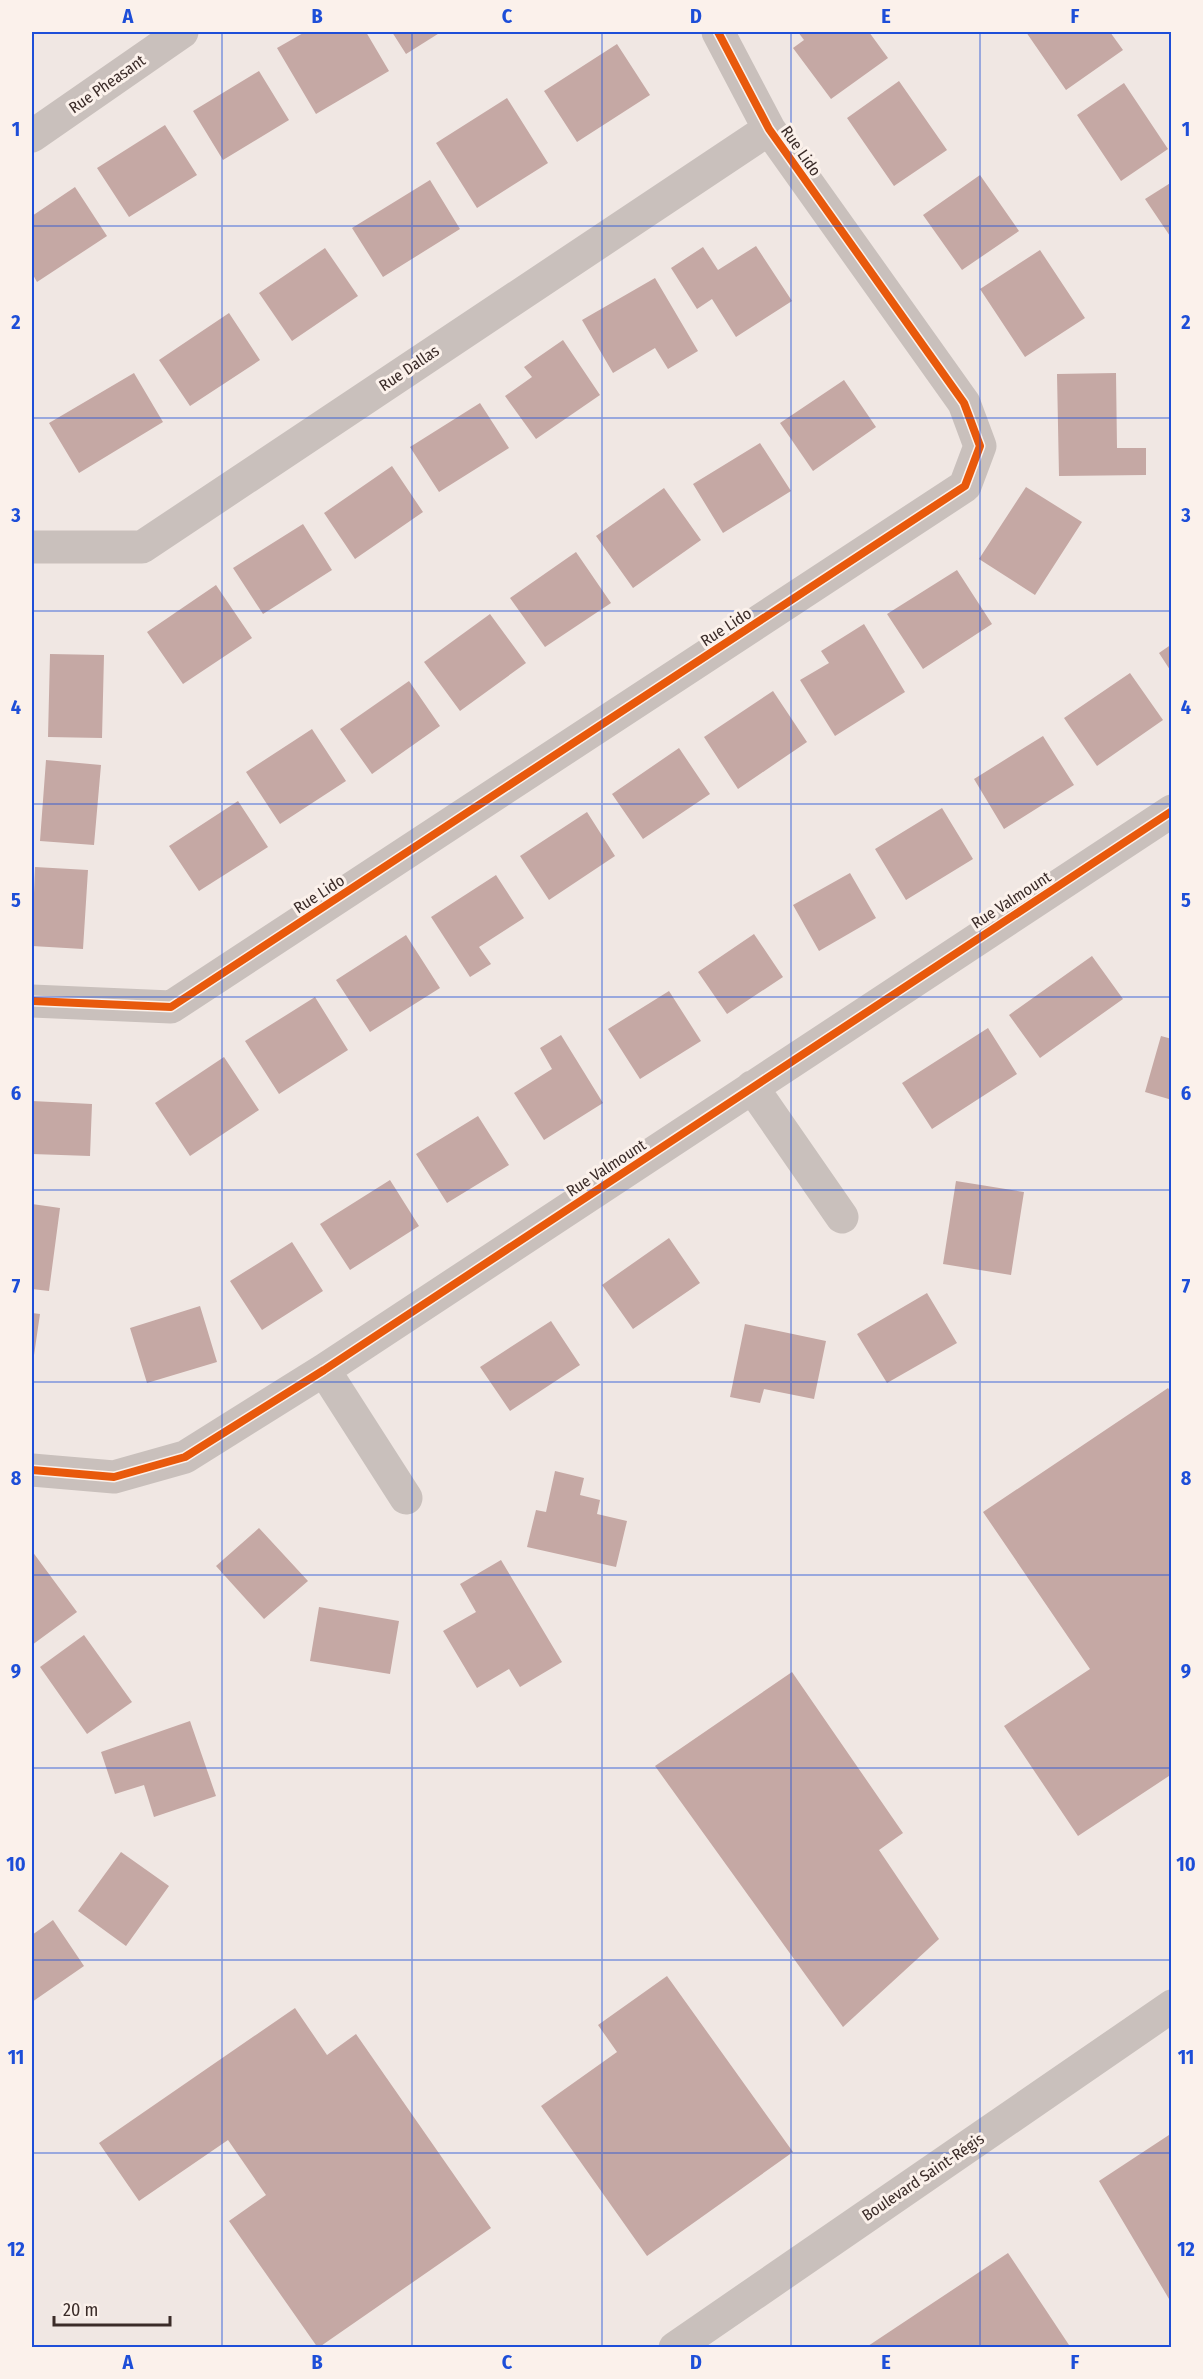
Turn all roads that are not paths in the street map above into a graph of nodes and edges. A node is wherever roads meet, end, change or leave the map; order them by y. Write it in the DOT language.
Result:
graph roads {
  1 [pos="182,32"];
  2 [pos="718,32"];
  3 [pos="769,129"];
  4 [pos="32,136"];
  5 [pos="32,547"];
  6 [pos="1171,813"];
  7 [pos="32,1001"];
  8 [pos="752,1087"];
  9 [pos="842,1217"];
  10 [pos="324,1370"];
  11 [pos="32,1470"];
  12 [pos="406,1498"];
  13 [pos="1172,2006"];
  14 [pos="675,2348"];
  1 -- 4 [label="street, Rue Pheasant"];
  2 -- 3 [label="street, Rue Lido"];
  3 -- 5 [label="street, Rue Dallas"];
  3 -- 7 [label="street, Rue Lido"];
  6 -- 8 [label="street, Rue Valmount"];
  8 -- 9 [label="street"];
  8 -- 10 [label="street, Rue Valmount"];
  10 -- 11 [label="street, Rue Valmount"];
  10 -- 12 [label="street"];
  13 -- 14 [label="street, Boulevard Saint-Régis"];
}
